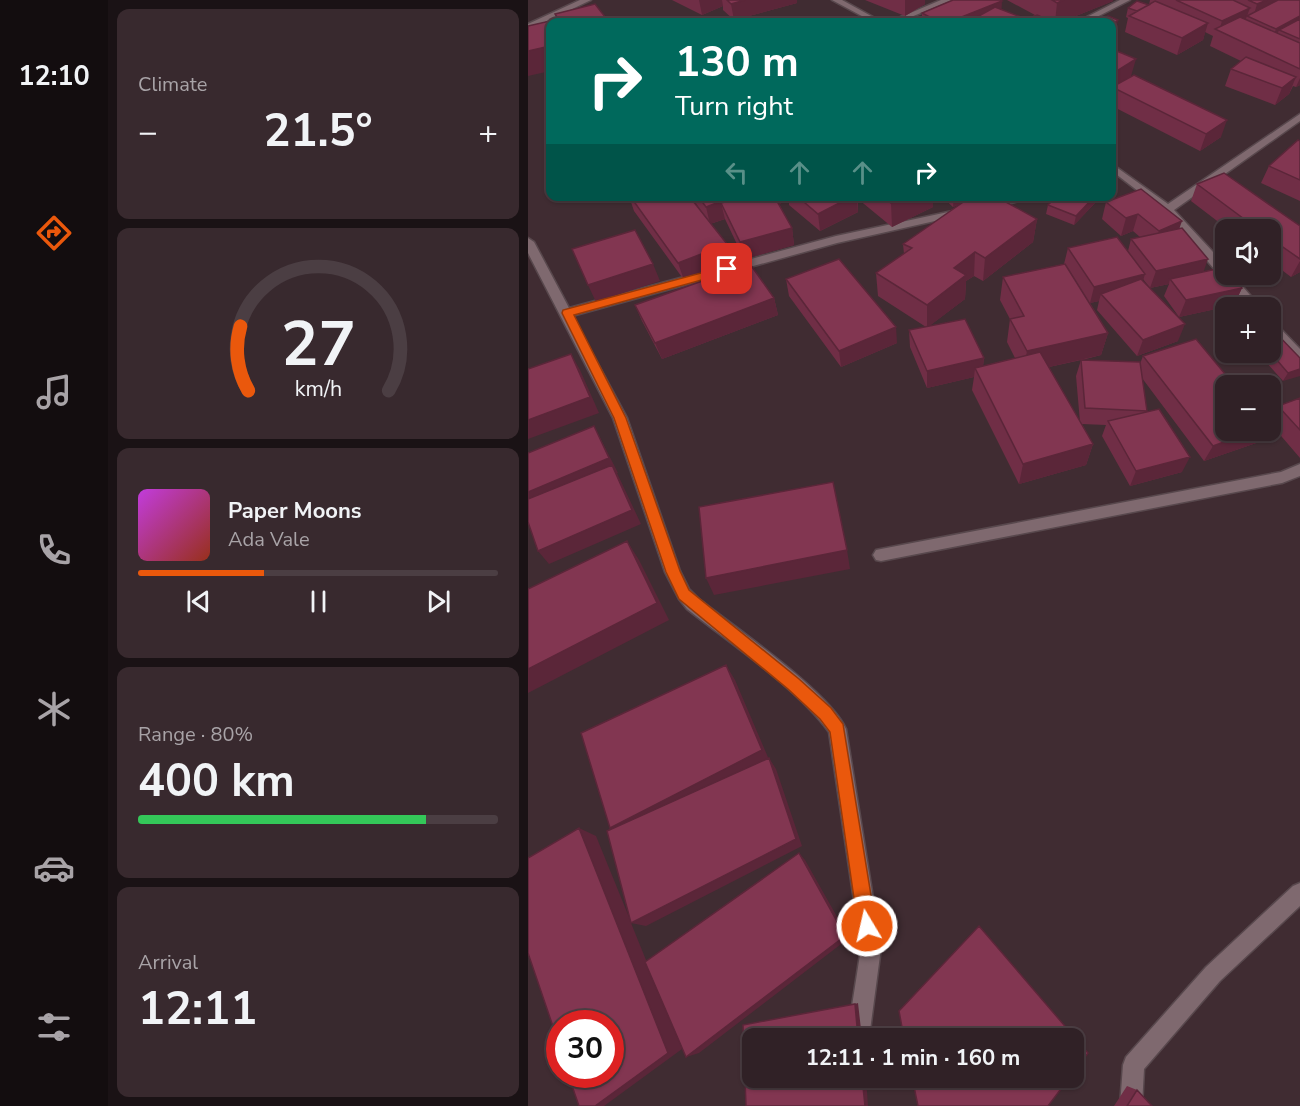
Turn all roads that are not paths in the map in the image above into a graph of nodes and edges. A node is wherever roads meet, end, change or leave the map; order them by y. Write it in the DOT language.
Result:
graph roads {
  1 [pos="587,0"];
  2 [pos="836,0"];
  3 [pos="948,0"];
  4 [pos="1126,0"];
  5 [pos="548,18"];
  6 [pos="870,18"];
  7 [pos="903,18"];
  8 [pos="1089,18"];
  9 [pos="546,19"];
  10 [pos="528,27"];
  11 [pos="1300,117"];
  12 [pos="1116,170"];
  13 [pos="1124,176"];
  14 [pos="1116,178"];
  15 [pos="1010,201"];
  16 [pos="1168,209"];
  17 [pos="528,242"];
  18 [pos="1215,262"];
  19 [pos="1235,285"];
  20 [pos="1246,297"];
  21 [pos="567,313"];
  22 [pos="1281,337"];
  23 [pos="1300,357"];
  24 [pos="1300,470"];
  25 [pos="881,555"];
  26 [pos="1300,893"];
  27 [pos="859,1028"];
  28 [pos="1131,1106"];
  1 -- 5 [label="street"];
  2 -- 6 [label="street"];
  3 -- 7 [label="street"];
  4 -- 8 [label="street"];
  9 -- 10 [label="street"];
  11 -- 16 [label="street"];
  12 -- 13 [label="street"];
  13 -- 14 [label="street"];
  13 -- 16 [label="street"];
  15 -- 21 [label="street"];
  16 -- 18 [label="street"];
  17 -- 21 [label="street"];
  19 -- 20 [label="street"];
  21 -- 27 [label="street"];
  22 -- 23 [label="street"];
  24 -- 25 [label="street"];
  26 -- 28 [label="street"];
}
